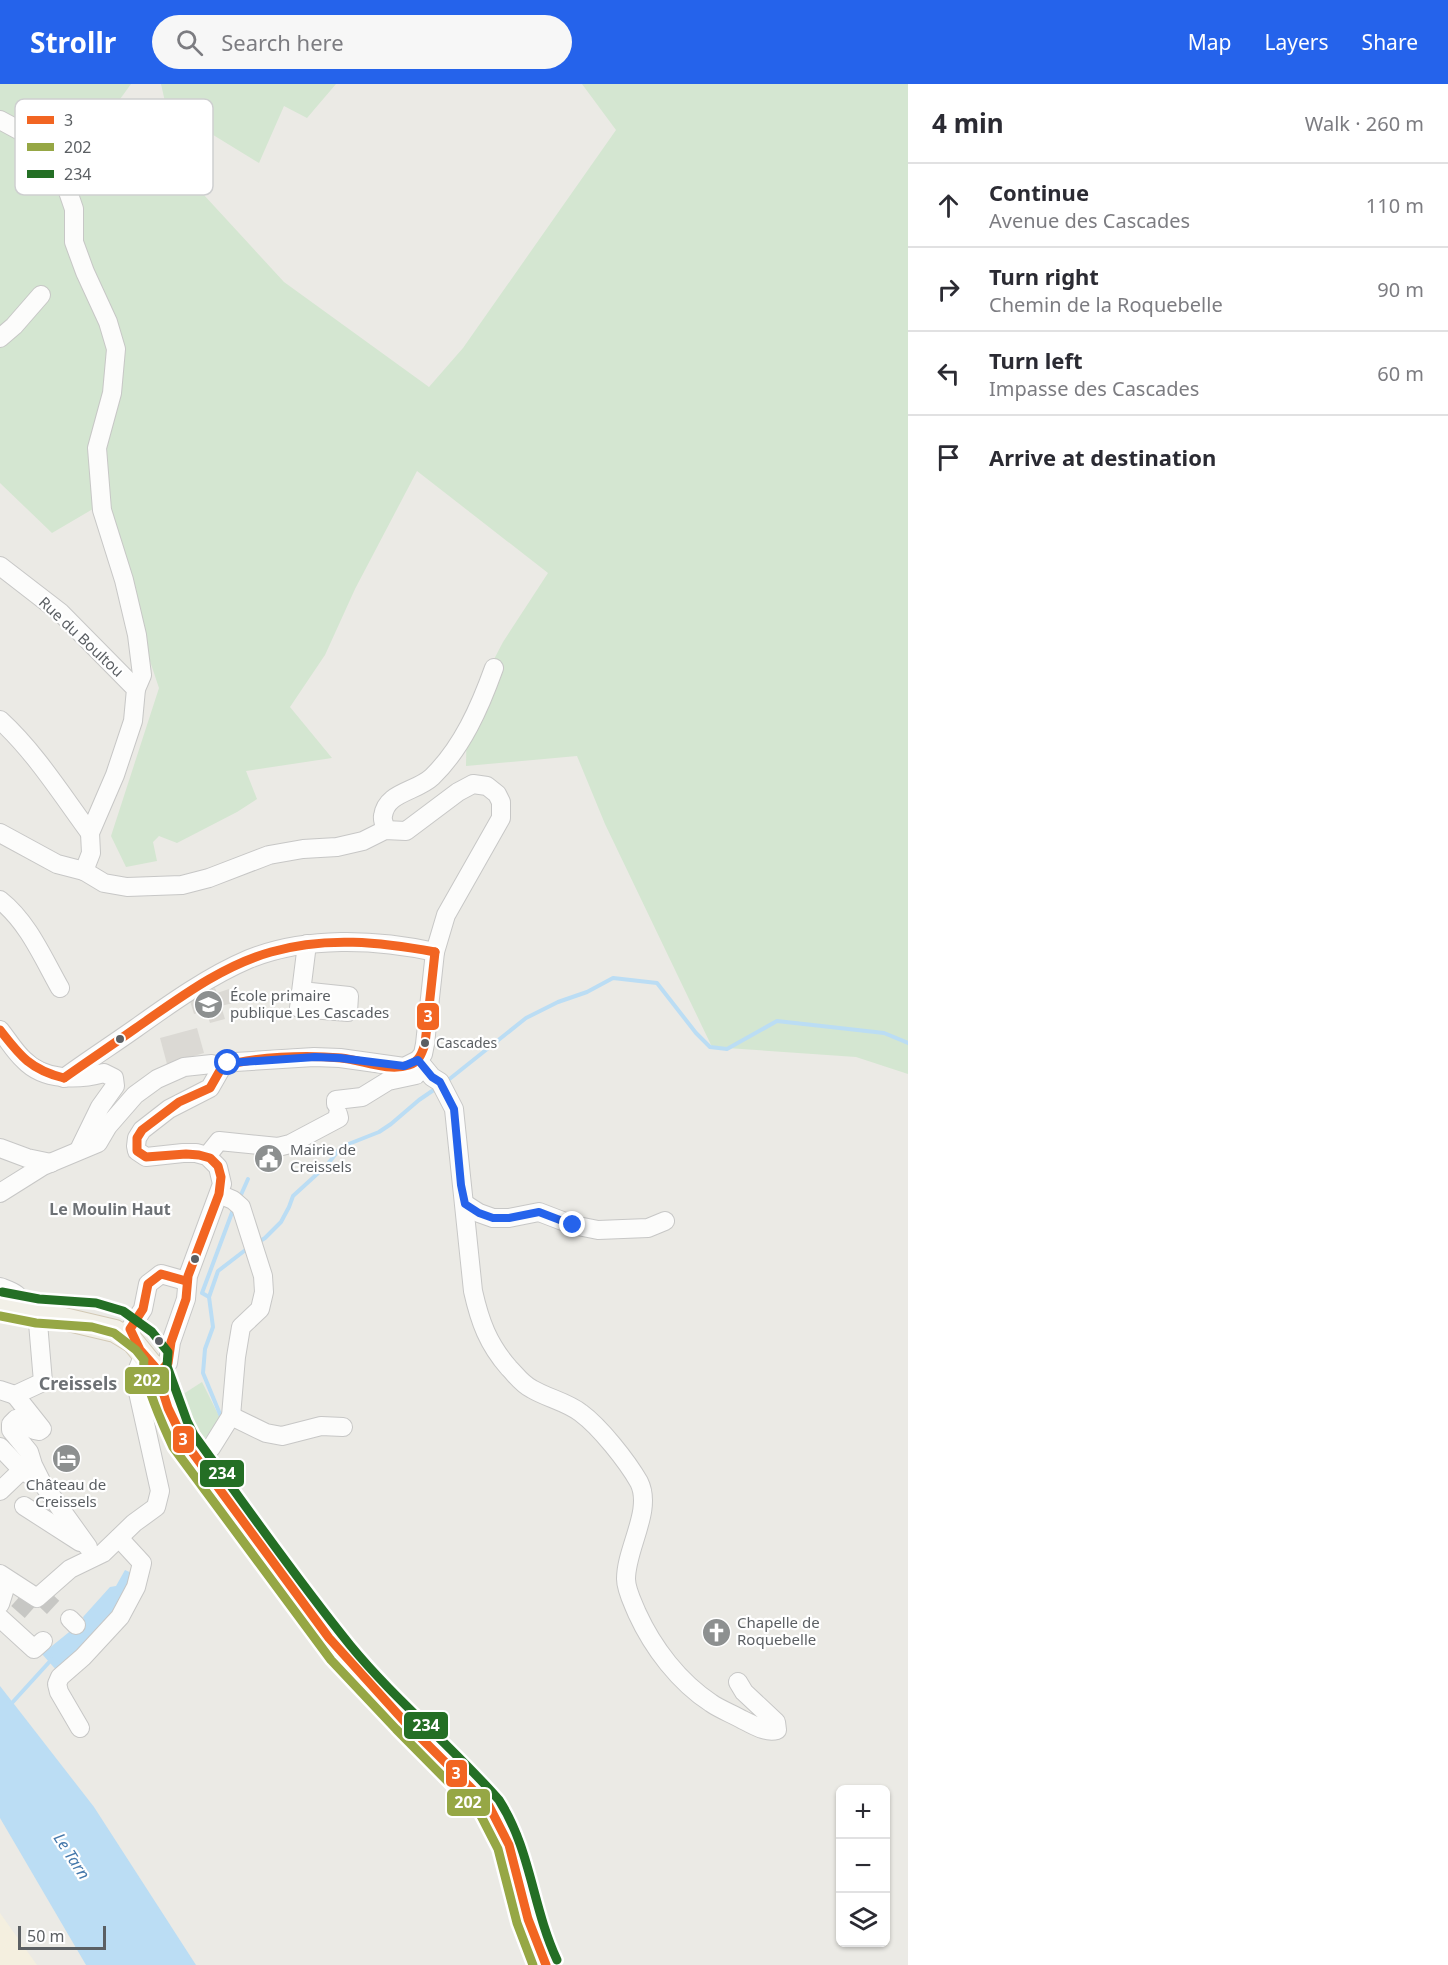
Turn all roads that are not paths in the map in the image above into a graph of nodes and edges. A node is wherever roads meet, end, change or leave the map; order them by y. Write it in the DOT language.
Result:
graph roads {
  1 [pos="0,120"];
  2 [pos="15,128"];
  3 [pos="69,195"];
  4 [pos="41,295"];
  5 [pos="0,338"];
  6 [pos="0,566"];
  7 [pos="494,669"];
  8 [pos="136,688"];
  9 [pos="0,720"];
  10 [pos="385,830"];
  11 [pos="0,833"];
  12 [pos="90,833"];
  13 [pos="84,871"];
  14 [pos="0,900"];
  15 [pos="307,944"];
  16 [pos="433,951"];
  17 [pos="60,988"];
  18 [pos="301,992"];
  19 [pos="0,1030"];
  20 [pos="415,1062"];
  21 [pos="222,1067"];
  22 [pos="64,1078"];
  23 [pos="0,1148"];
  24 [pos="79,1150"];
  25 [pos="207,1156"];
  26 [pos="51,1162"];
  27 [pos="0,1193"];
  28 [pos="219,1194"];
  29 [pos="465,1204"];
  30 [pos="665,1221"];
  31 [pos="186,1281"];
  32 [pos="11,1305"];
  33 [pos="144,1353"];
  34 [pos="12,1396"];
  35 [pos="231,1416"];
  36 [pos="342,1427"];
  37 [pos="0,1447"];
  38 [pos="198,1460"];
  39 [pos="22,1470"];
  40 [pos="42,1483"];
  41 [pos="9,1493"];
  42 [pos="119,1538"];
  43 [pos="96,1550"];
  44 [pos="4,1586"];
  45 [pos="10,1619"];
  46 [pos="43,1641"];
  47 [pos="738,1682"];
  48 [pos="80,1728"];
  49 [pos="546,1965"];
  1 -- 2 [label="street"];
  3 -- 8 [label="street"];
  4 -- 5 [label="street"];
  6 -- 8 [label="street, Rue du Boultou"];
  7 -- 10 [label="street"];
  8 -- 12 [label="street, Rue du Boultou"];
  9 -- 12 [label="street"];
  10 -- 13 [label="street"];
  10 -- 16 [label="street"];
  11 -- 13 [label="street"];
  12 -- 13 [label="street, Rue du Boultou"];
  14 -- 17 [label="street"];
  15 -- 16 [label="street"];
  15 -- 18 [label="street"];
  15 -- 22 [label="street"];
  16 -- 20 [label="street"];
  19 -- 22 [label="street"];
  20 -- 21 [label="street"];
  20 -- 25 [label="street"];
  20 -- 29 [label="street"];
  21 -- 24 [label="street"];
  21 -- 25 [label="street"];
  22 -- 24 [label="street"];
  23 -- 26 [label="street"];
  24 -- 26 [label="street"];
  25 -- 28 [label="street"];
  26 -- 27 [label="street"];
  28 -- 31 [label="street"];
  28 -- 35 [label="street"];
  29 -- 30 [label="street"];
  29 -- 47 [label="street"];
  31 -- 33 [label="street"];
  31 -- 33 [label="street"];
  32 -- 33 [label="main road"];
  32 -- 34 [label="street"];
  33 -- 38 [label="main road"];
  33 -- 42 [label="street"];
  34 -- 40 [label="street"];
  35 -- 36 [label="street"];
  35 -- 38 [label="street"];
  37 -- 39 [label="street"];
  38 -- 49 [label="main road"];
  39 -- 40 [label="street"];
  39 -- 41 [label="street"];
  40 -- 43 [label="street"];
  41 -- 43 [label="street"];
  42 -- 43 [label="street"];
  42 -- 48 [label="street"];
  43 -- 44 [label="street"];
  45 -- 46 [label="street"];
}
